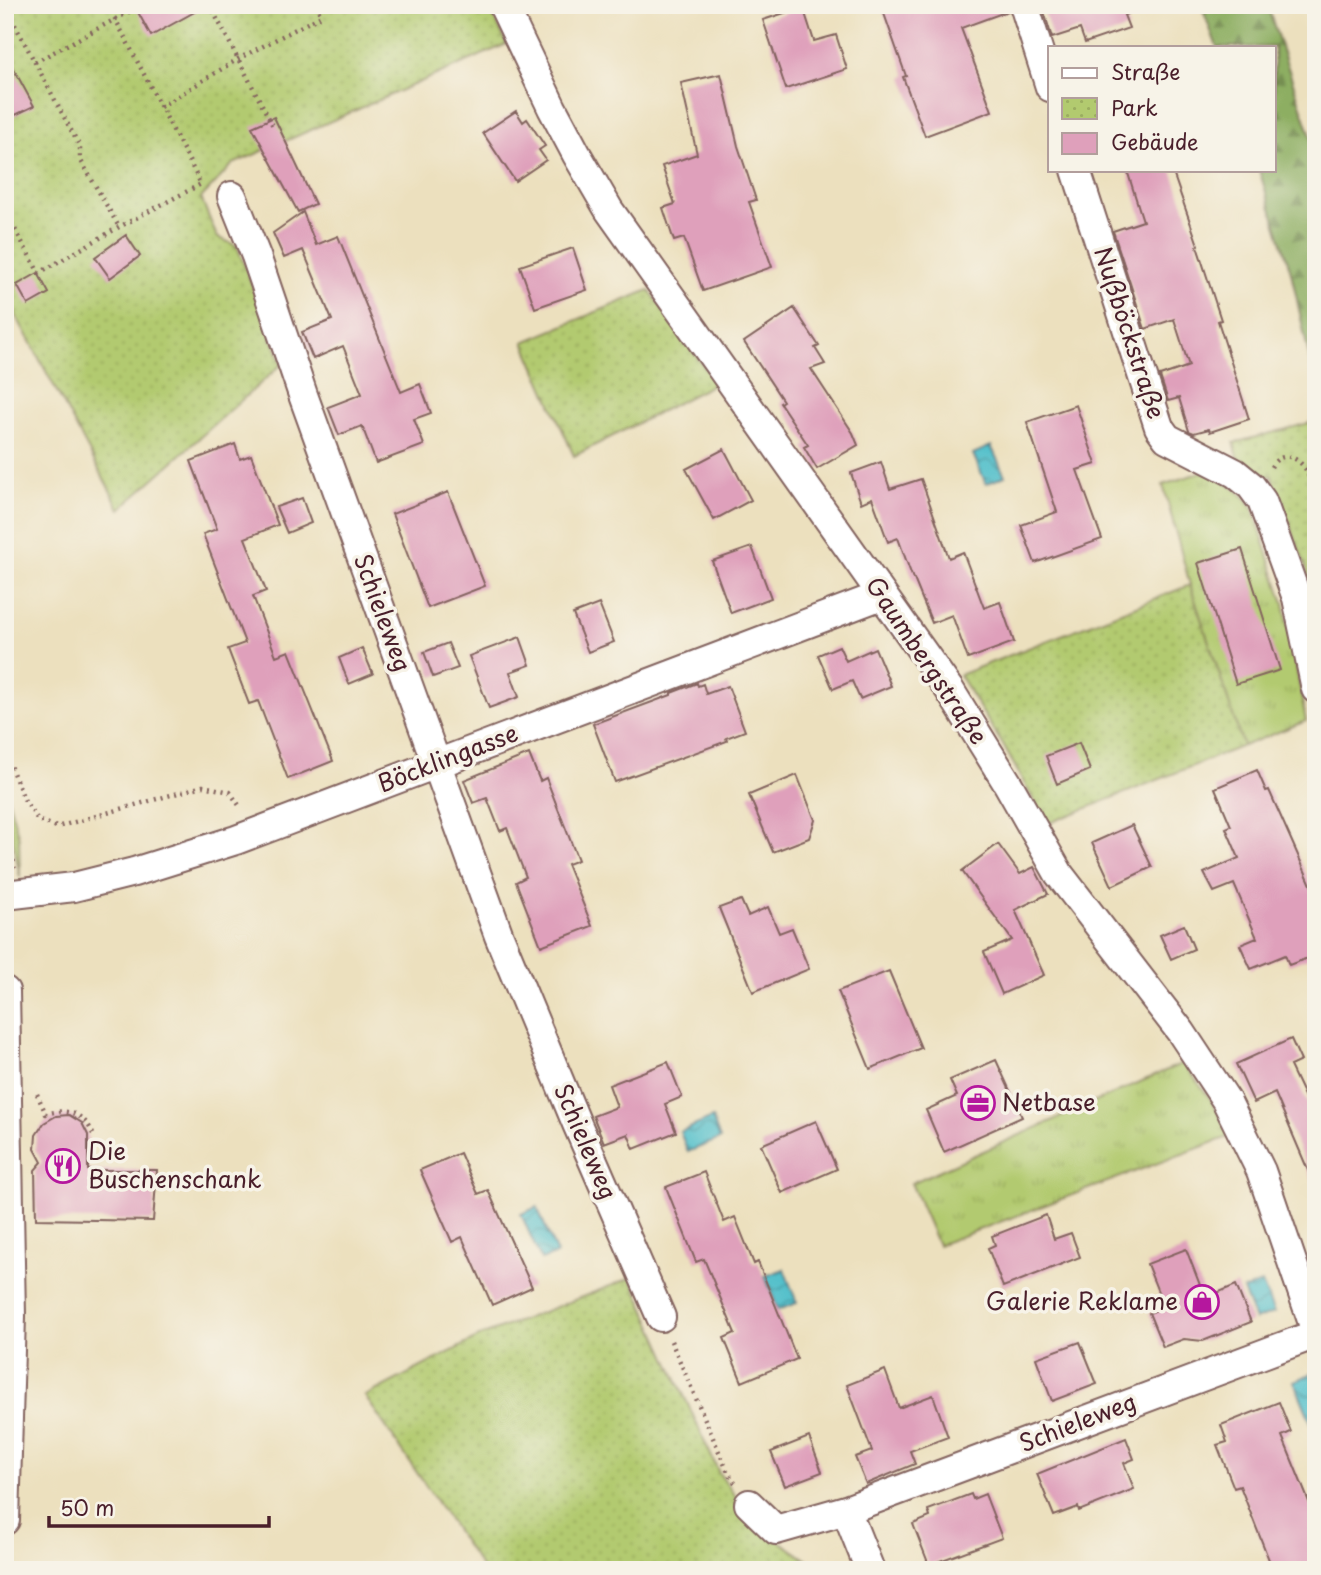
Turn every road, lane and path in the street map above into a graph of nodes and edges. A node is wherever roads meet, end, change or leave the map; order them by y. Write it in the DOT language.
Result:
graph roads {
  1 [pos="108,5"];
  2 [pos="142,5"];
  3 [pos="210,5"];
  4 [pos="316,5"];
  5 [pos="503,5"];
  6 [pos="1024,5"];
  7 [pos="5,6"];
  8 [pos="115,19"];
  9 [pos="238,59"];
  10 [pos="35,62"];
  11 [pos="1048,81"];
  12 [pos="160,107"];
  13 [pos="273,126"];
  14 [pos="1077,172"];
  15 [pos="232,196"];
  16 [pos="5,211"];
  17 [pos="119,227"];
  18 [pos="1269,475"];
  19 [pos="1316,503"];
  20 [pos="882,595"];
  21 [pos="1316,689"];
  22 [pos="5,754"];
  23 [pos="436,763"];
  24 [pos="5,819"];
  25 [pos="250,835"];
  26 [pos="11,894"];
  27 [pos="5,991"];
  28 [pos="35,1086"];
  29 [pos="94,1137"];
  30 [pos="661,1317"];
  31 [pos="1316,1333"];
  32 [pos="750,1504"];
  33 [pos="846,1510"];
  34 [pos="5,1520"];
  35 [pos="870,1570"];
  1 -- 8 [label="path"];
  2 -- 8 [label="path"];
  3 -- 9 [label="path"];
  4 -- 9 [label="path"];
  5 -- 20 [label="street, Gaumbergstraße"];
  6 -- 11 [label="street"];
  7 -- 10 [label="path"];
  8 -- 10 [label="path"];
  8 -- 12 [label="path"];
  9 -- 12 [label="path"];
  9 -- 13 [label="path"];
  10 -- 17 [label="path"];
  12 -- 17 [label="path"];
  14 -- 21 [label="street, Nußböckstraße"];
  15 -- 23 [label="street, Schieleweg"];
  16 -- 17 [label="path"];
  18 -- 19 [label="path"];
  20 -- 23 [label="street, Böcklingasse"];
  20 -- 31 [label="street, Gaumbergstraße"];
  22 -- 25 [label="path"];
  23 -- 25 [label="street, Böcklingasse"];
  23 -- 30 [label="street, Schieleweg"];
  24 -- 26 [label="path"];
  25 -- 26 [label="street, Böcklingasse"];
  27 -- 34 [label="street"];
  28 -- 29 [label="path"];
  30 -- 32 [label="path"];
  31 -- 33 [label="street, Schieleweg"];
  32 -- 33 [label="street, Schieleweg"];
  33 -- 35 [label="street"];
}
